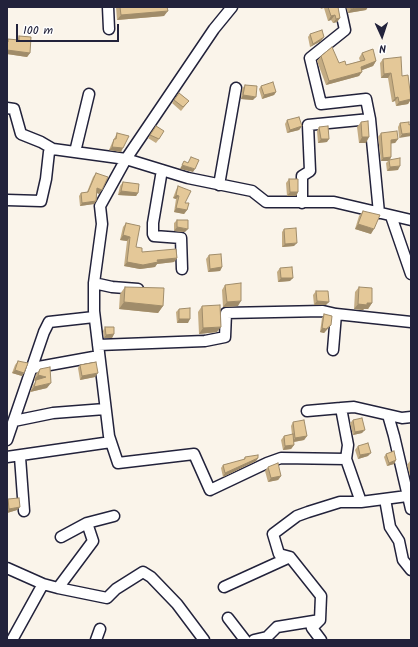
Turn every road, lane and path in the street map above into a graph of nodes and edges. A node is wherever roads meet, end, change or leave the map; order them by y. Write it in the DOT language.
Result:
graph roads {
  1 [pos="108,7"];
  2 [pos="232,7"];
  3 [pos="340,7"];
  4 [pos="109,29"];
  5 [pos="236,88"];
  6 [pos="89,94"];
  7 [pos="7,108"];
  8 [pos="370,118"];
  9 [pos="53,149"];
  10 [pos="75,152"];
  11 [pos="126,159"];
  12 [pos="162,170"];
  13 [pos="219,185"];
  14 [pos="265,190"];
  15 [pos="7,200"];
  16 [pos="266,202"];
  17 [pos="302,203"];
  18 [pos="379,213"];
  19 [pos="391,216"];
  20 [pos="411,220"];
  21 [pos="182,269"];
  22 [pos="411,274"];
  23 [pos="94,283"];
  24 [pos="150,289"];
  25 [pos="336,314"];
  26 [pos="94,317"];
  27 [pos="411,322"];
  28 [pos="98,346"];
  29 [pos="333,350"];
  30 [pos="99,356"];
  31 [pos="33,368"];
  32 [pos="341,408"];
  33 [pos="105,409"];
  34 [pos="307,411"];
  35 [pos="388,415"];
  36 [pos="411,417"];
  37 [pos="14,421"];
  38 [pos="7,440"];
  39 [pos="111,442"];
  40 [pos="20,456"];
  41 [pos="7,457"];
  42 [pos="346,459"];
  43 [pos="407,496"];
  44 [pos="386,499"];
  45 [pos="361,502"];
  46 [pos="411,509"];
  47 [pos="24,511"];
  48 [pos="114,516"];
  49 [pos="87,522"];
  50 [pos="61,537"];
  51 [pos="290,557"];
  52 [pos="7,568"];
  53 [pos="411,570"];
  54 [pos="43,584"];
  55 [pos="224,587"];
  56 [pos="58,588"];
  57 [pos="228,618"];
  58 [pos="320,620"];
  59 [pos="100,629"];
  60 [pos="12,640"];
  61 [pos="96,640"];
  62 [pos="204,640"];
  63 [pos="245,640"];
  64 [pos="254,640"];
  65 [pos="320,640"];
  1 -- 4 [label="street"];
  2 -- 11 [label="street"];
  3 -- 8 [label="street"];
  5 -- 13 [label="street"];
  6 -- 10 [label="street"];
  7 -- 9 [label="street"];
  8 -- 17 [label="street"];
  8 -- 18 [label="street"];
  9 -- 10 [label="street"];
  9 -- 15 [label="street"];
  10 -- 11 [label="street"];
  11 -- 12 [label="street"];
  11 -- 23 [label="street"];
  12 -- 13 [label="street"];
  12 -- 21 [label="street"];
  13 -- 16 [label="street"];
  14 -- 16 [label="street"];
  16 -- 17 [label="street"];
  17 -- 18 [label="street"];
  18 -- 19 [label="street"];
  19 -- 20 [label="street"];
  19 -- 22 [label="street"];
  23 -- 24 [label="street"];
  23 -- 26 [label="street"];
  25 -- 27 [label="street"];
  25 -- 28 [label="street"];
  25 -- 29 [label="street"];
  26 -- 28 [label="street"];
  26 -- 31 [label="street"];
  28 -- 30 [label="street"];
  30 -- 31 [label="street"];
  30 -- 33 [label="street"];
  31 -- 37 [label="street"];
  32 -- 34 [label="street"];
  32 -- 35 [label="street"];
  32 -- 42 [label="street"];
  33 -- 37 [label="street"];
  33 -- 39 [label="street"];
  35 -- 36 [label="street"];
  35 -- 43 [label="street"];
  37 -- 38 [label="street"];
  39 -- 40 [label="street"];
  39 -- 42 [label="street"];
  40 -- 41 [label="street"];
  40 -- 47 [label="street"];
  42 -- 45 [label="street"];
  43 -- 44 [label="street"];
  43 -- 46 [label="street"];
  44 -- 45 [label="street"];
  44 -- 53 [label="street"];
  45 -- 51 [label="street"];
  48 -- 49 [label="street"];
  49 -- 50 [label="street"];
  49 -- 56 [label="street"];
  51 -- 55 [label="street"];
  51 -- 58 [label="street"];
  52 -- 54 [label="street"];
  54 -- 56 [label="street"];
  54 -- 60 [label="street"];
  56 -- 62 [label="street"];
  57 -- 63 [label="street"];
  58 -- 64 [label="street"];
  58 -- 65 [label="street"];
  59 -- 61 [label="street"];
}
